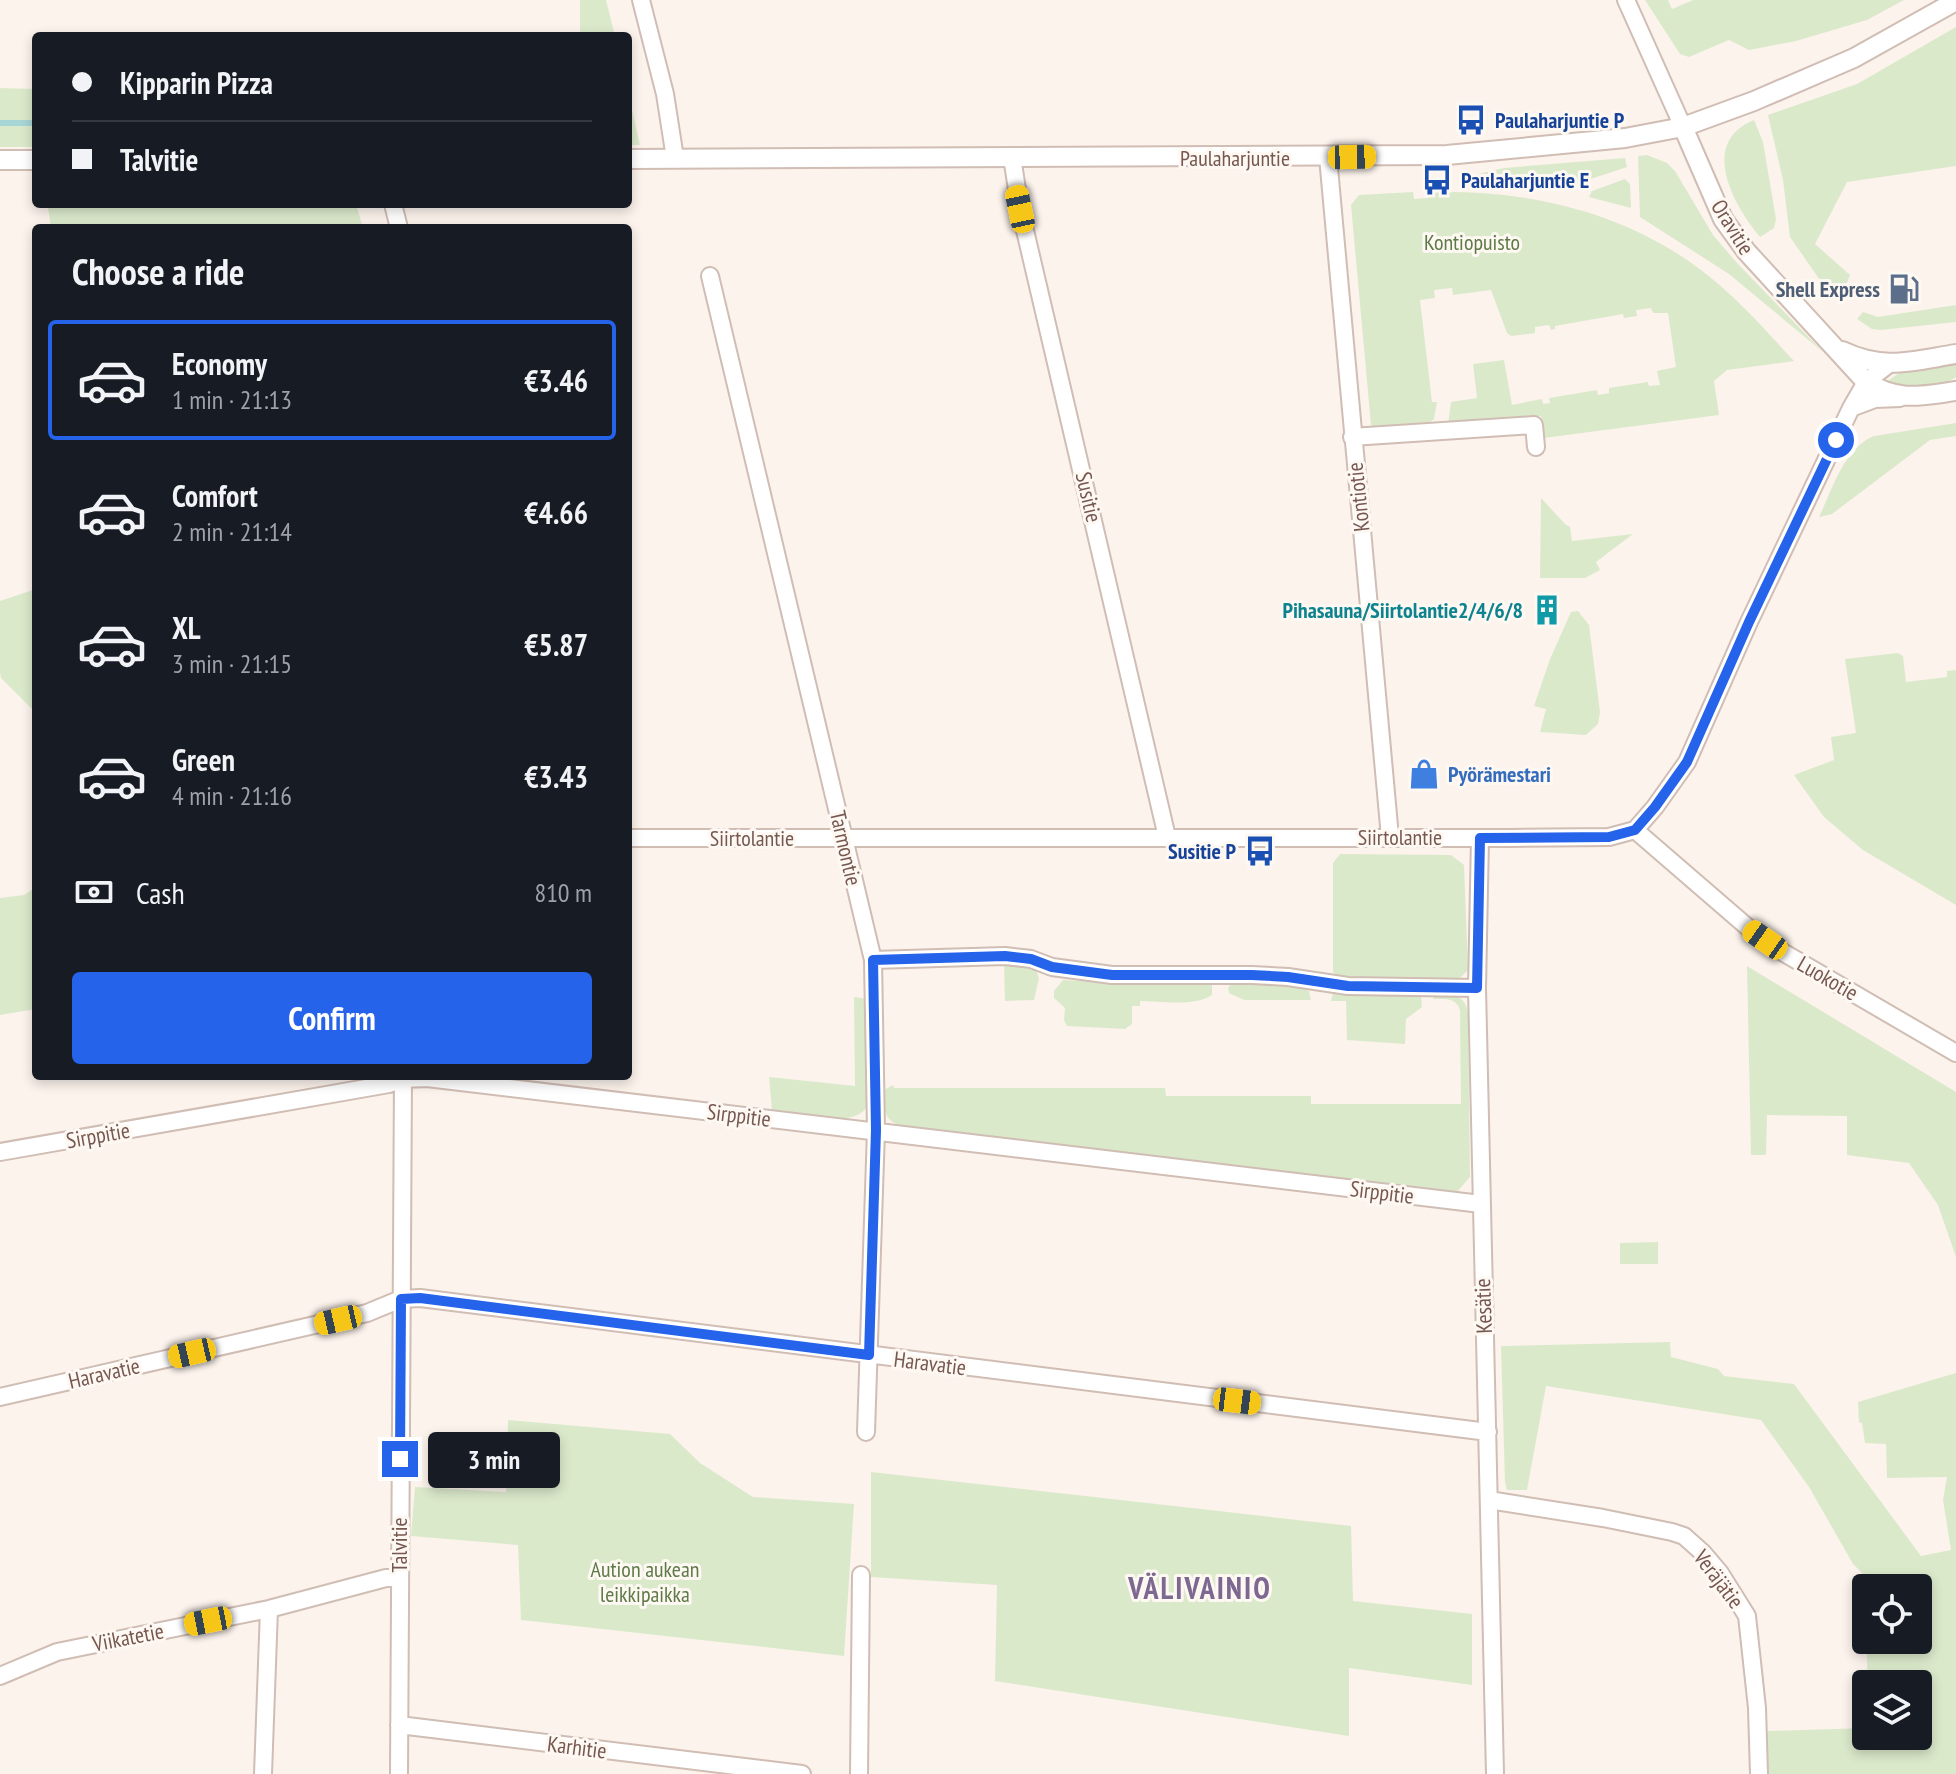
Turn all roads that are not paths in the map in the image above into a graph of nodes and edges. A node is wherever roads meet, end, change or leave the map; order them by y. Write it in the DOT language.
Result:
graph roads {
  1 [pos="641,0"];
  2 [pos="1626,0"];
  3 [pos="1956,1"];
  4 [pos="1683,127"];
  5 [pos="1012,157"];
  6 [pos="1328,157"];
  7 [pos="675,158"];
  8 [pos="632,159"];
  9 [pos="0,160"];
  10 [pos="32,160"];
  11 [pos="710,276"];
  12 [pos="1836,348"];
  13 [pos="1956,354"];
  14 [pos="1889,364"];
  15 [pos="1866,382"];
  16 [pos="1956,391"];
  17 [pos="1908,398"];
  18 [pos="1851,408"];
  19 [pos="1352,437"];
  20 [pos="1536,447"];
  21 [pos="1635,830"];
  22 [pos="845,837"];
  23 [pos="1167,837"];
  24 [pos="1390,837"];
  25 [pos="632,838"];
  26 [pos="1480,838"];
  27 [pos="873,960"];
  28 [pos="1477,988"];
  29 [pos="1956,1053"];
  30 [pos="398,1080"];
  31 [pos="403,1080"];
  32 [pos="453,1080"];
  33 [pos="876,1130"];
  34 [pos="0,1152"];
  35 [pos="1481,1204"];
  36 [pos="401,1299"];
  37 [pos="869,1355"];
  38 [pos="0,1397"];
  39 [pos="866,1432"];
  40 [pos="1488,1432"];
  41 [pos="1489,1500"];
  42 [pos="861,1575"];
  43 [pos="399,1578"];
  44 [pos="269,1609"];
  45 [pos="0,1676"];
  46 [pos="399,1725"];
  47 [pos="263,1774"];
  48 [pos="399,1774"];
  49 [pos="802,1774"];
  50 [pos="859,1774"];
  51 [pos="1495,1774"];
  52 [pos="1759,1774"];
  1 -- 7 [label="street"];
  2 -- 4 [label="street"];
  3 -- 4 [label="street, Paulaharjuntie"];
  4 -- 6 [label="street, Paulaharjuntie"];
  4 -- 12 [label="street, Oravitie"];
  5 -- 6 [label="street, Paulaharjuntie"];
  5 -- 7 [label="street, Paulaharjuntie"];
  5 -- 23 [label="street, Susitie"];
  6 -- 19 [label="street, Kontiotie"];
  7 -- 8 [label="street, Paulaharjuntie"];
  9 -- 10 [label="street"];
  11 -- 22 [label="street, Tarmontie"];
  12 -- 14 [label="street, Oravitie"];
  12 -- 15 [label="street, Oravitie"];
  13 -- 14 [label="street, Oravitie"];
  14 -- 15 [label="street"];
  15 -- 17 [label="street, Oravitie"];
  15 -- 18 [label="street"];
  16 -- 17 [label="street, Oravitie"];
  17 -- 18 [label="street"];
  18 -- 21 [label="street"];
  19 -- 20 [label="street"];
  19 -- 24 [label="street, Kontiotie"];
  21 -- 26 [label="street, Siirtolantie"];
  21 -- 29 [label="street, Luokotie"];
  22 -- 23 [label="street, Siirtolantie"];
  22 -- 25 [label="street, Siirtolantie"];
  22 -- 27 [label="street, Tarmontie"];
  23 -- 24 [label="street, Siirtolantie"];
  24 -- 26 [label="street, Siirtolantie"];
  26 -- 28 [label="street, Kesätie"];
  27 -- 28 [label="street"];
  27 -- 33 [label="street, Tarmontie"];
  28 -- 35 [label="street, Kesätie"];
  30 -- 34 [label="street, Sirppitie"];
  31 -- 36 [label="street, Talvitie"];
  32 -- 33 [label="street, Sirppitie"];
  33 -- 35 [label="street, Sirppitie"];
  33 -- 37 [label="street, Tarmontie"];
  35 -- 40 [label="street, Kesätie"];
  36 -- 37 [label="street, Haravatie"];
  36 -- 38 [label="street, Haravatie"];
  36 -- 43 [label="street, Talvitie"];
  37 -- 39 [label="street, Tarmontie"];
  37 -- 40 [label="street, Haravatie"];
  40 -- 41 [label="street, Kesätie"];
  41 -- 51 [label="street, Kesätie"];
  41 -- 52 [label="street, Veräjätie"];
  42 -- 50 [label="street"];
  43 -- 44 [label="street, Viikatetie"];
  43 -- 46 [label="street, Talvitie"];
  44 -- 45 [label="street, Viikatetie"];
  44 -- 47 [label="street"];
  46 -- 48 [label="street, Talvitie"];
  46 -- 49 [label="street, Karhitie"];
}
